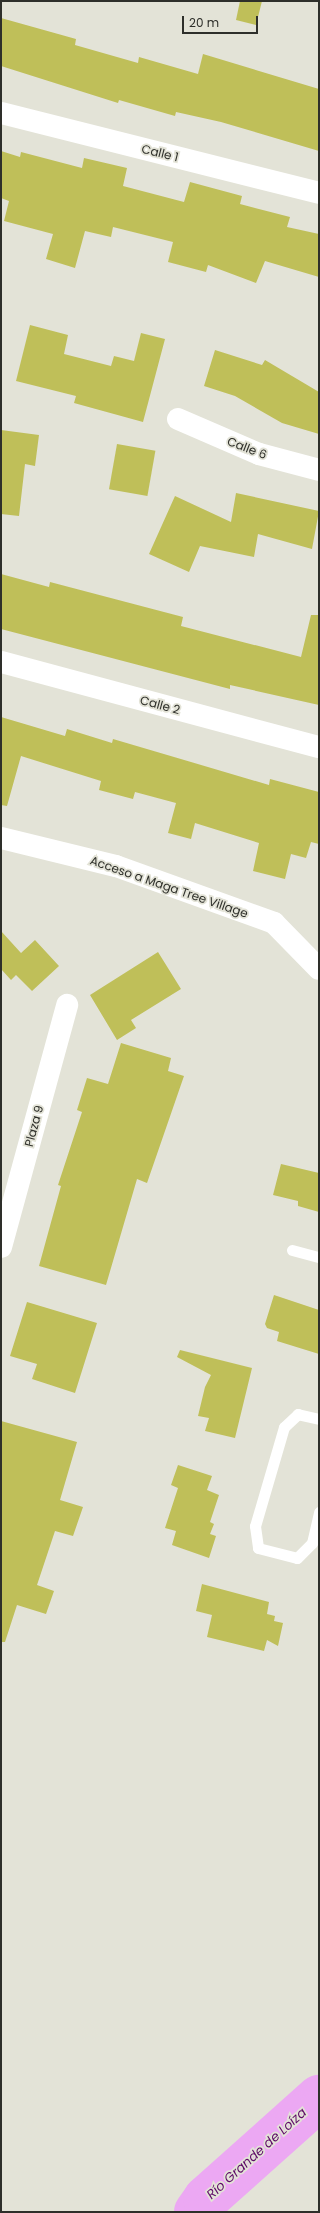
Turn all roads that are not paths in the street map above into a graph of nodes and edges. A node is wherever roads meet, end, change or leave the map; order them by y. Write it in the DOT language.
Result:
graph roads {
  1 [pos="1,113"];
  2 [pos="319,193"];
  3 [pos="178,419"];
  4 [pos="319,470"];
  5 [pos="1,662"];
  6 [pos="319,747"];
  7 [pos="1,838"];
  8 [pos="319,968"];
  9 [pos="67,1005"];
  10 [pos="1,1247"];
  11 [pos="292,1250"];
  12 [pos="319,1257"];
  13 [pos="319,1419"];
  14 [pos="319,1512"];
  1 -- 2 [label="street, Calle 1"];
  3 -- 4 [label="street, Calle 6"];
  5 -- 6 [label="street, Calle 2"];
  7 -- 8 [label="street, Acceso a Maga Tree Village"];
  9 -- 10 [label="street, Plaza 9"];
  11 -- 12 [label="lane"];
  13 -- 14 [label="lane"];
}
